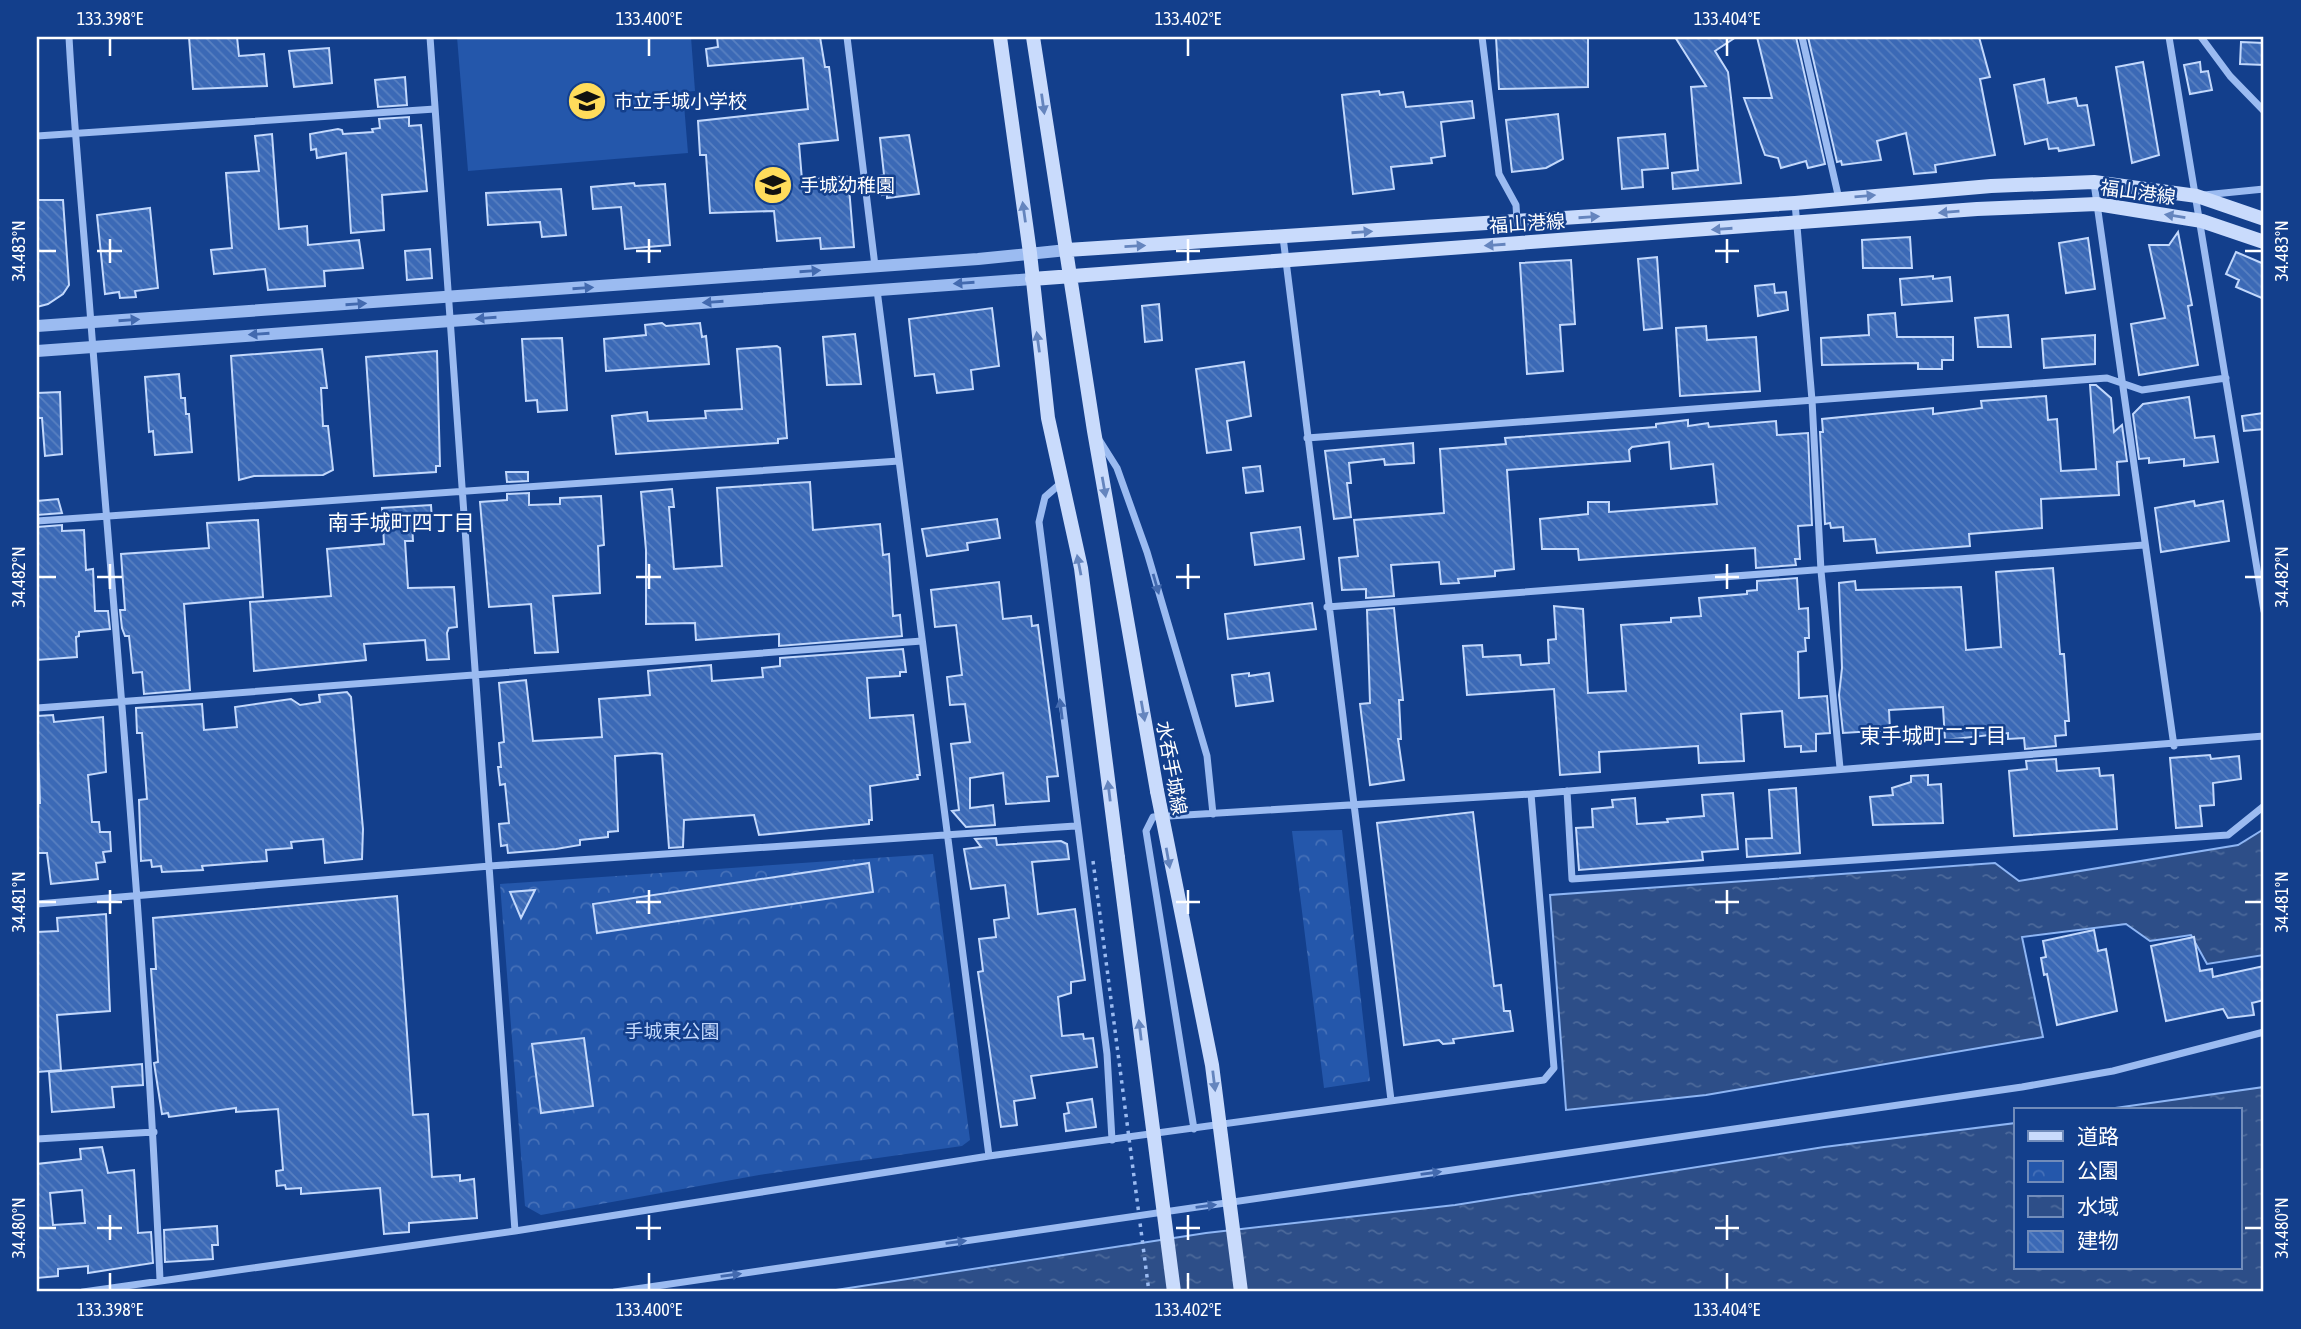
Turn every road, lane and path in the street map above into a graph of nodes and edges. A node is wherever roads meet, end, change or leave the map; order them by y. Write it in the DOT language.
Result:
graph roads {
  1 [pos="69,37"];
  2 [pos="430,37"];
  3 [pos="846,37"];
  4 [pos="1000,37"];
  5 [pos="1033,37"];
  6 [pos="1482,37"];
  7 [pos="1801,37"];
  8 [pos="2169,37"];
  9 [pos="2201,37"];
  10 [pos="435,109"];
  11 [pos="2264,111"];
  12 [pos="74,134"];
  13 [pos="37,136"];
  14 [pos="2094,182"];
  15 [pos="2264,188"];
  16 [pos="2197,196"];
  17 [pos="1839,199"];
  18 [pos="1795,202"];
  19 [pos="2097,204"];
  20 [pos="2264,219"];
  21 [pos="2202,221"];
  22 [pos="1517,222"];
  23 [pos="1796,224"];
  24 [pos="1283,237"];
  25 [pos="2264,242"];
  26 [pos="1067,250"];
  27 [pos="1030,253"];
  28 [pos="1285,258"];
  29 [pos="875,266"];
  30 [pos="1072,277"];
  31 [pos="1032,279"];
  32 [pos="877,290"];
  33 [pos="449,298"];
  34 [pos="450,321"];
  35 [pos="91,323"];
  36 [pos="37,326"];
  37 [pos="92,346"];
  38 [pos="37,351"];
  39 [pos="2226,378"];
  40 [pos="2123,384"];
  41 [pos="1812,400"];
  42 [pos="1094,431"];
  43 [pos="1307,438"];
  44 [pos="899,461"];
  45 [pos="1060,483"];
  46 [pos="464,493"];
  47 [pos="104,516"];
  48 [pos="37,521"];
  49 [pos="2144,545"];
  50 [pos="1821,571"];
  51 [pos="1327,607"];
  52 [pos="2264,611"];
  53 [pos="922,641"];
  54 [pos="476,675"];
  55 [pos="122,701"];
  56 [pos="37,708"];
  57 [pos="2264,736"];
  58 [pos="2174,746"];
  59 [pos="1840,768"];
  60 [pos="1567,791"];
  61 [pos="1531,794"];
  62 [pos="1355,805"];
  63 [pos="2264,806"];
  64 [pos="1213,814"];
  65 [pos="1075,826"];
  66 [pos="946,834"];
  67 [pos="1093,861"];
  68 [pos="490,866"];
  69 [pos="135,897"];
  70 [pos="37,904"];
  71 [pos="2264,1032"];
  72 [pos="1391,1100"];
  73 [pos="1194,1129"];
  74 [pos="154,1132"];
  75 [pos="37,1139"];
  76 [pos="1112,1140"];
  77 [pos="989,1156"];
  78 [pos="515,1231"];
  79 [pos="160,1280"];
  80 [pos="83,1292"];
  81 [pos="615,1292"];
  82 [pos="1149,1292"];
  83 [pos="1174,1292"];
  84 [pos="1241,1292"];
  1 -- 12 [label="street"];
  2 -- 10 [label="street"];
  3 -- 29 [label="street"];
  27 -- 4 [label="main road, one-way"];
  5 -- 26 [label="main road, one-way"];
  6 -- 22 [label="street"];
  7 -- 17 [label="street"];
  8 -- 16 [label="street"];
  9 -- 11 [label="street"];
  10 -- 12 [label="street"];
  10 -- 33 [label="street"];
  12 -- 13 [label="street"];
  12 -- 35 [label="street"];
  14 -- 16 [label="main road, 福山港線"];
  17 -- 14 [label="main road, 福山港線, one-way"];
  14 -- 19 [label="street"];
  15 -- 16 [label="street"];
  16 -- 20 [label="main road, 福山港線"];
  16 -- 21 [label="street"];
  17 -- 18 [label="main road, 福山港線"];
  22 -- 18 [label="main road, 福山港線, one-way"];
  18 -- 23 [label="street"];
  21 -- 19 [label="main road, 福山港線, one-way"];
  19 -- 23 [label="main road, 福山港線, one-way"];
  19 -- 40 [label="street"];
  21 -- 25 [label="main road, 福山港線"];
  21 -- 39 [label="street"];
  24 -- 22 [label="main road, 福山港線, one-way"];
  23 -- 28 [label="main road, 福山港線, one-way"];
  23 -- 41 [label="street"];
  26 -- 24 [label="main road, 福山港線, one-way"];
  24 -- 28 [label="street"];
  26 -- 27 [label="street"];
  26 -- 30 [label="main road, 水呑手城線"];
  27 -- 29 [label="street"];
  27 -- 31 [label="main road"];
  28 -- 30 [label="main road, 福山港線"];
  28 -- 43 [label="street"];
  33 -- 29 [label="street, one-way"];
  30 -- 31 [label="main road, 福山港線"];
  30 -- 42 [label="main road, 水呑手城線"];
  31 -- 32 [label="street, one-way"];
  45 -- 31 [label="main road, one-way"];
  32 -- 34 [label="street, one-way"];
  32 -- 44 [label="street"];
  33 -- 34 [label="street"];
  35 -- 33 [label="street, one-way"];
  34 -- 37 [label="street, one-way"];
  34 -- 46 [label="street"];
  35 -- 36 [label="street"];
  35 -- 37 [label="street"];
  37 -- 38 [label="street"];
  37 -- 47 [label="street"];
  39 -- 40 [label="street"];
  39 -- 52 [label="street"];
  40 -- 41 [label="street"];
  40 -- 49 [label="street"];
  41 -- 43 [label="street"];
  41 -- 50 [label="street"];
  42 -- 64 [label="street, one-way"];
  42 -- 84 [label="main road, 水呑手城線, one-way, bridge"];
  43 -- 51 [label="street"];
  44 -- 46 [label="street"];
  44 -- 53 [label="street"];
  65 -- 45 [label="street, one-way"];
  83 -- 45 [label="main road, one-way, bridge"];
  46 -- 47 [label="street"];
  46 -- 54 [label="street"];
  47 -- 48 [label="street"];
  47 -- 55 [label="street"];
  49 -- 50 [label="street"];
  49 -- 58 [label="street"];
  50 -- 51 [label="street"];
  50 -- 59 [label="street"];
  51 -- 62 [label="street"];
  53 -- 54 [label="street"];
  53 -- 66 [label="street"];
  54 -- 55 [label="street"];
  54 -- 68 [label="street"];
  55 -- 56 [label="street"];
  55 -- 69 [label="street"];
  57 -- 58 [label="street"];
  58 -- 59 [label="street"];
  59 -- 60 [label="street"];
  60 -- 61 [label="street"];
  60 -- 63 [label="street"];
  61 -- 62 [label="street"];
  61 -- 72 [label="street"];
  62 -- 64 [label="street"];
  62 -- 72 [label="street"];
  64 -- 73 [label="street"];
  65 -- 66 [label="street"];
  65 -- 76 [label="street"];
  66 -- 68 [label="street"];
  66 -- 77 [label="street"];
  67 -- 82 [label="path, bridge"];
  68 -- 69 [label="street"];
  68 -- 78 [label="street"];
  69 -- 70 [label="street"];
  69 -- 74 [label="street"];
  81 -- 71 [label="street, one-way"];
  72 -- 73 [label="street"];
  73 -- 76 [label="street"];
  74 -- 75 [label="street"];
  74 -- 79 [label="street"];
  76 -- 77 [label="street"];
  77 -- 78 [label="street"];
  78 -- 79 [label="street"];
  79 -- 80 [label="street"];
}
